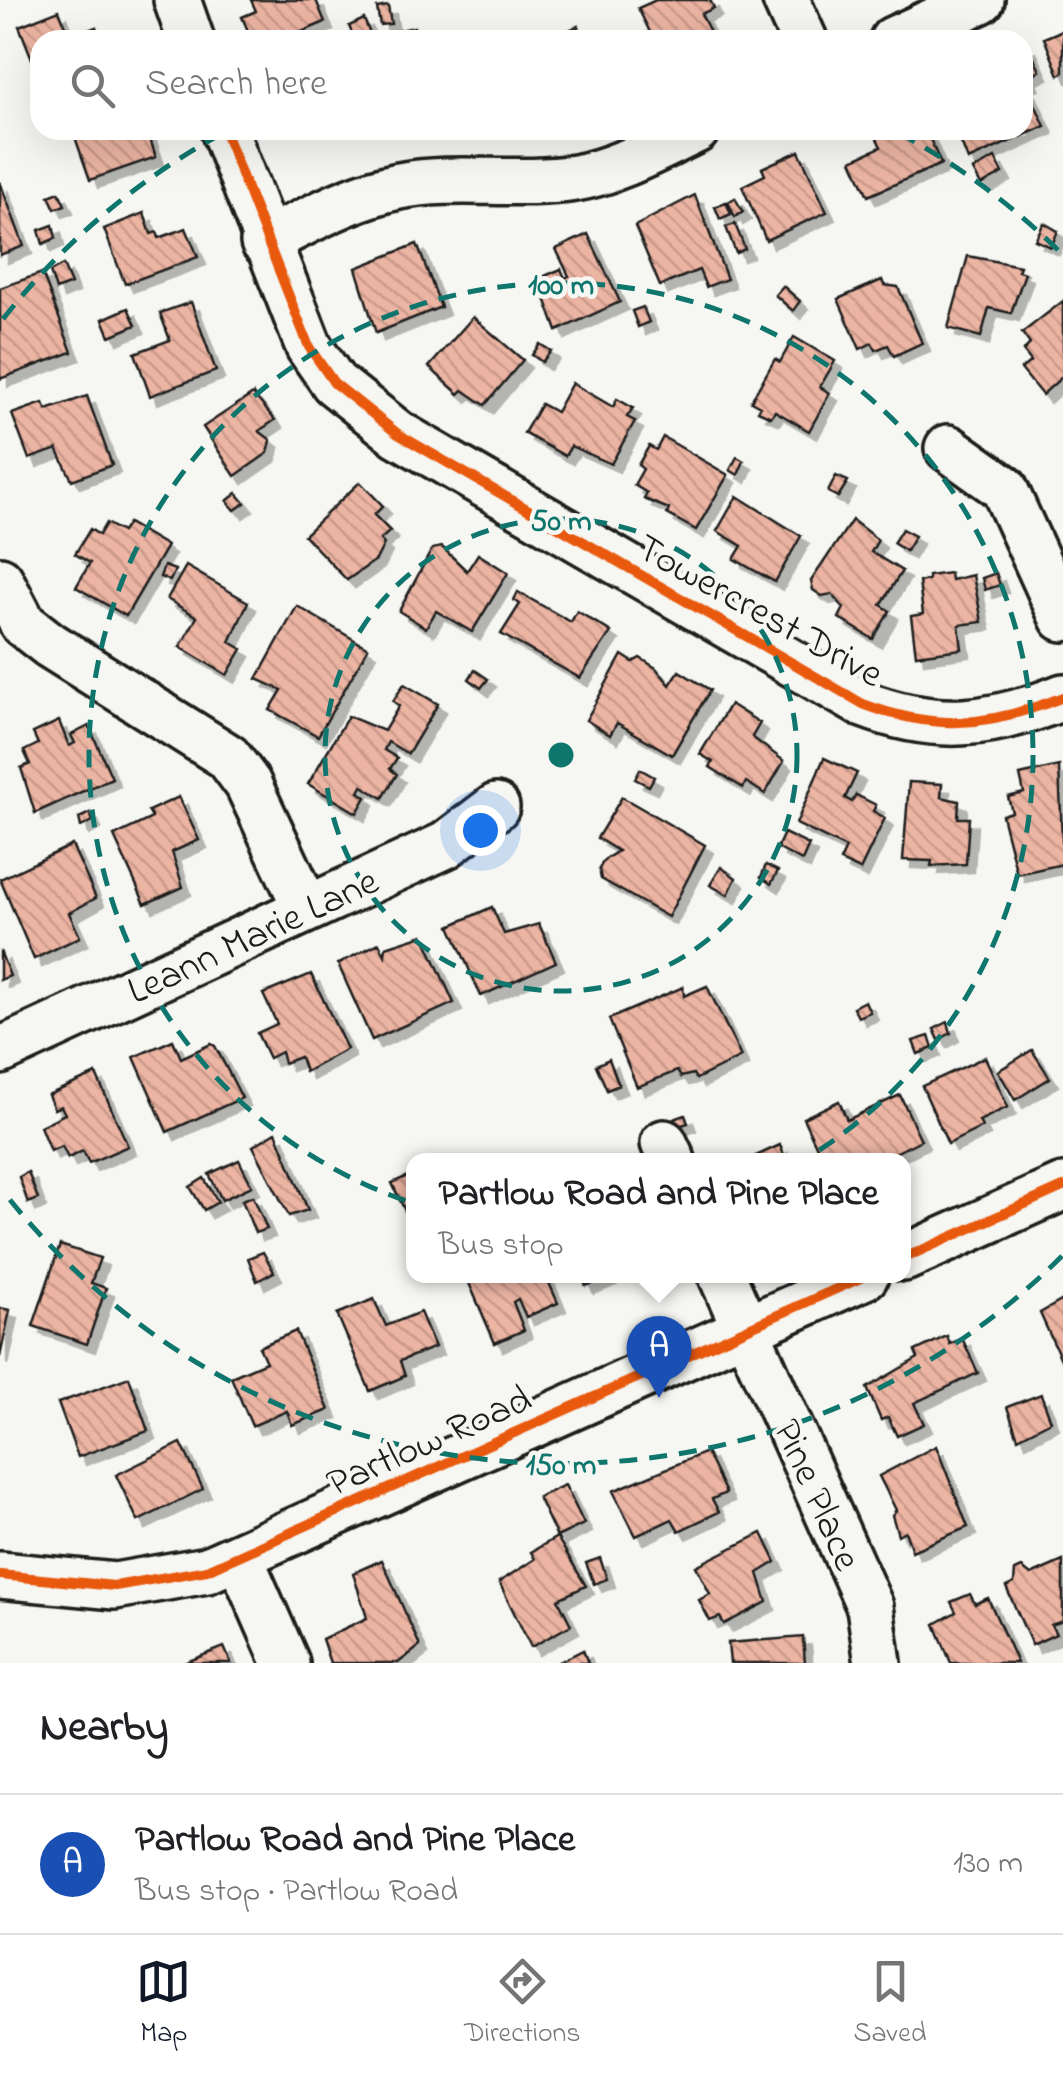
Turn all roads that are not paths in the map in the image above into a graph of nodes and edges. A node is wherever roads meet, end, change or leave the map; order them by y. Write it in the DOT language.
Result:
graph roads {
  1 [pos="177,0"];
  2 [pos="786,0"];
  3 [pos="982,0"];
  4 [pos="188,30"];
  5 [pos="800,30"];
  6 [pos="915,30"];
  7 [pos="228,140"];
  8 [pos="675,140"];
  9 [pos="264,242"];
  10 [pos="948,448"];
  11 [pos="0,580"];
  12 [pos="1063,618"];
  13 [pos="1063,697"];
  14 [pos="496,807"];
  15 [pos="306,908"];
  16 [pos="0,1050"];
  17 [pos="1063,1187"];
  18 [pos="911,1255"];
  19 [pos="725,1283"];
  20 [pos="848,1283"];
  21 [pos="745,1329"];
  22 [pos="239,1556"];
  23 [pos="0,1575"];
  24 [pos="286,1663"];
  25 [pos="878,1663"];
  1 -- 4 [label="street"];
  2 -- 5 [label="street"];
  3 -- 6 [label="street"];
  7 -- 9 [label="street, Towercrest Drive"];
  8 -- 9 [label="street"];
  9 -- 13 [label="street, Towercrest Drive"];
  10 -- 12 [label="street"];
  11 -- 15 [label="street"];
  14 -- 15 [label="street, Leann Marie Lane"];
  15 -- 16 [label="street, Leann Marie Lane"];
  17 -- 18 [label="street"];
  19 -- 21 [label="street, Pine Place"];
  20 -- 21 [label="street, Partlow Road"];
  21 -- 22 [label="street, Partlow Road"];
  21 -- 25 [label="street, Pine Place"];
  22 -- 23 [label="street, Partlow Road"];
  22 -- 24 [label="street"];
}
